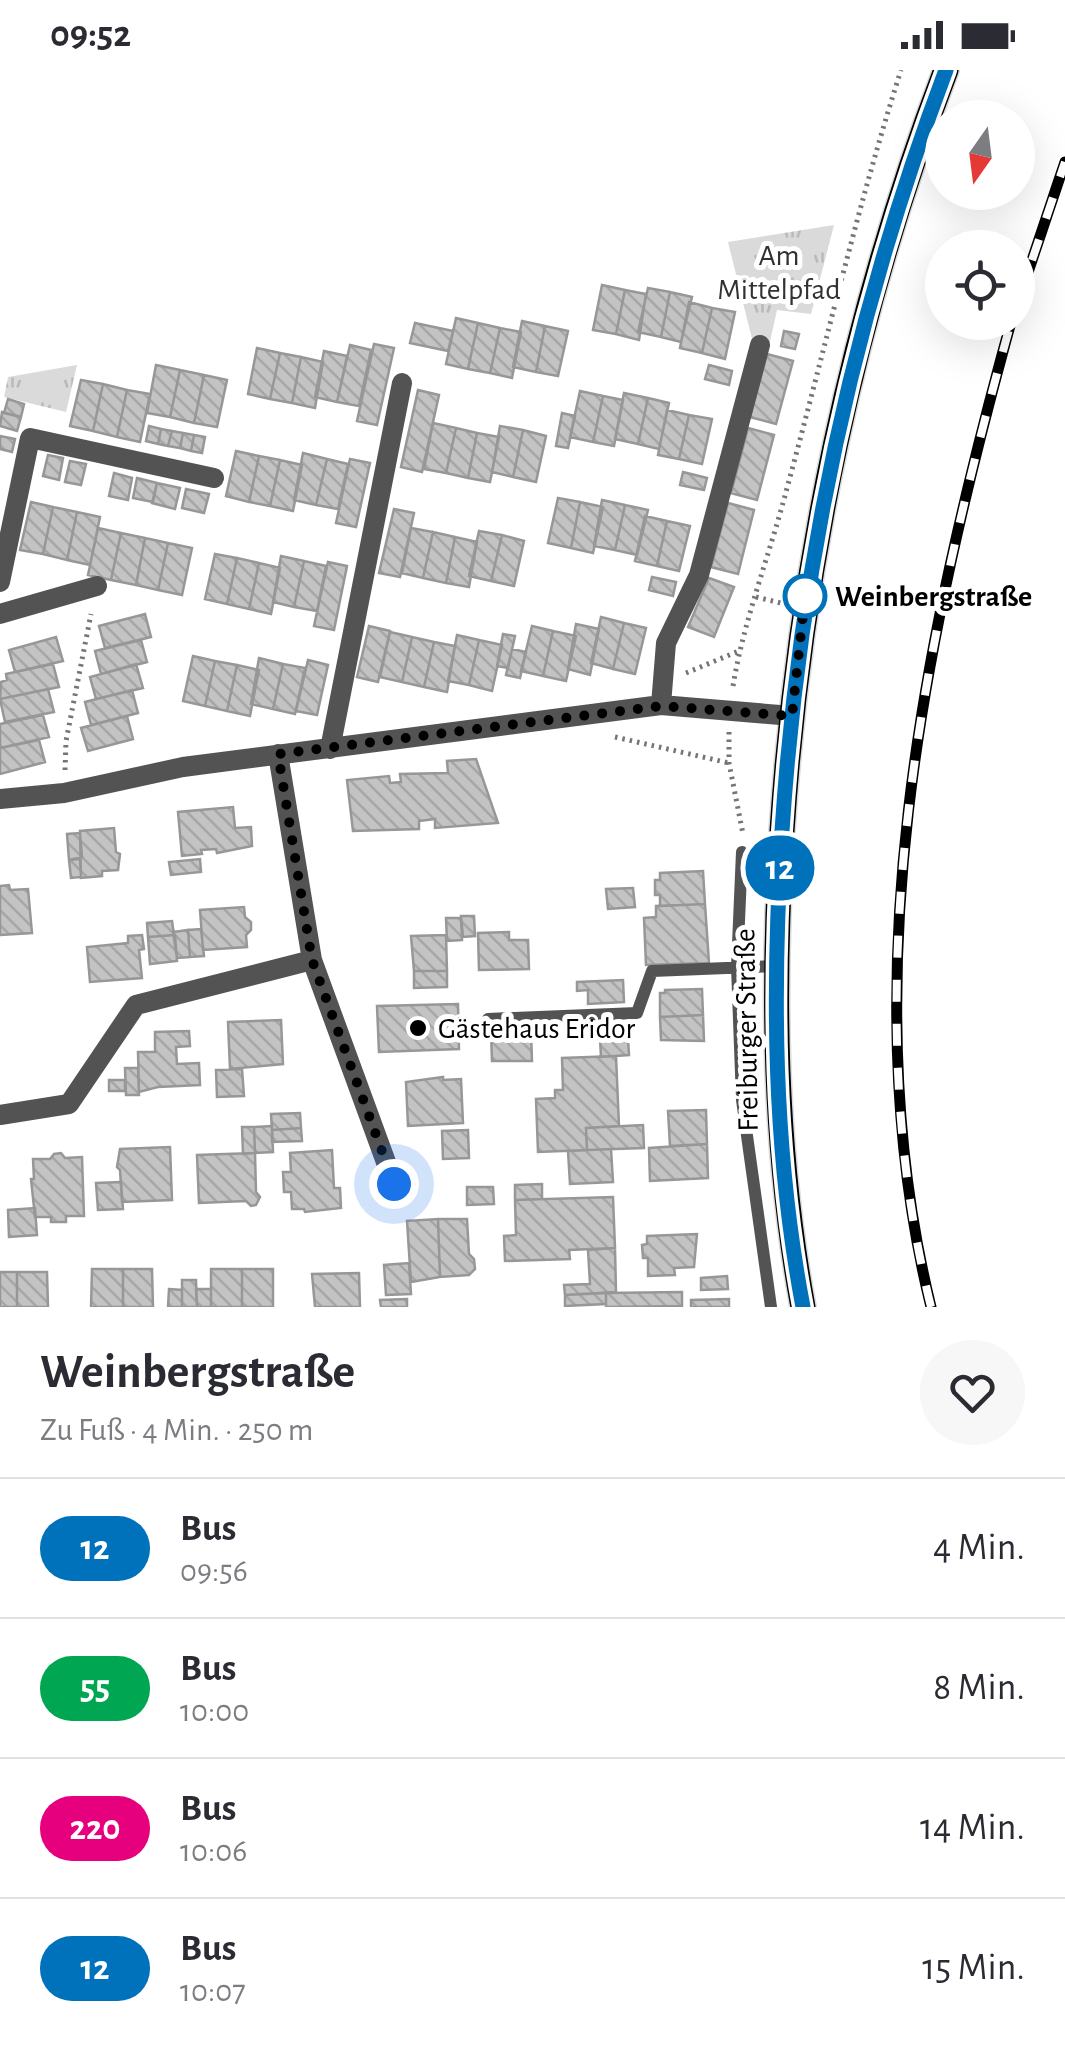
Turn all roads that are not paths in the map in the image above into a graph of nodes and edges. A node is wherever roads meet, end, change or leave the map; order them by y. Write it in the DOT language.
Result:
graph roads {
  1 [pos="946,70"];
  2 [pos="760,344"];
  3 [pos="402,383"];
  4 [pos="214,478"];
  5 [pos="0,582"];
  6 [pos="97,586"];
  7 [pos="0,614"];
  8 [pos="661,706"];
  9 [pos="792,716"];
  10 [pos="330,749"];
  11 [pos="278,754"];
  12 [pos="0,800"];
  13 [pos="742,852"];
  14 [pos="312,960"];
  15 [pos="775,966"];
  16 [pos="737,967"];
  17 [pos="488,1019"];
  18 [pos="0,1116"];
  19 [pos="394,1184"];
  20 [pos="771,1307"];
  21 [pos="803,1307"];
  1 -- 9 [label="main road, Freiburger Straße"];
  2 -- 8 [label="street"];
  3 -- 10 [label="street"];
  4 -- 5 [label="street"];
  6 -- 7 [label="street"];
  8 -- 9 [label="street"];
  8 -- 10 [label="street"];
  9 -- 15 [label="main road, Freiburger Straße"];
  10 -- 11 [label="street"];
  11 -- 12 [label="street"];
  11 -- 14 [label="street"];
  13 -- 16 [label="lane"];
  14 -- 18 [label="street"];
  14 -- 19 [label="street"];
  15 -- 16 [label="lane"];
  15 -- 21 [label="main road, Freiburger Straße"];
  16 -- 17 [label="lane"];
  16 -- 20 [label="lane"];
}
